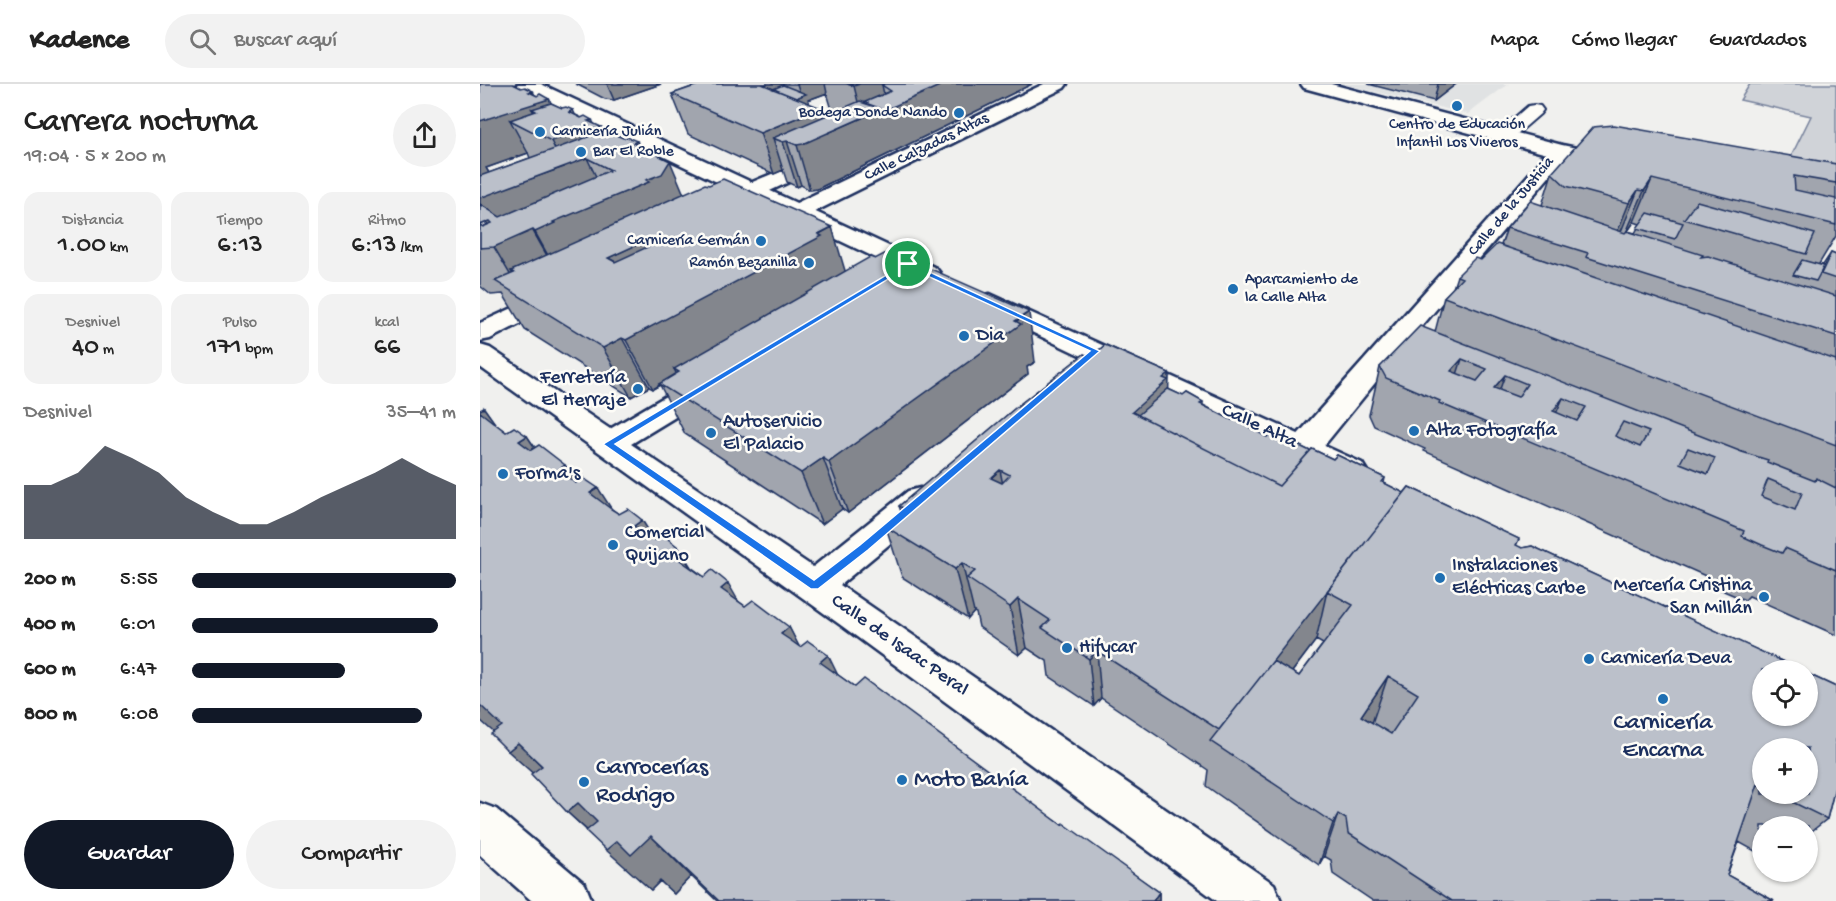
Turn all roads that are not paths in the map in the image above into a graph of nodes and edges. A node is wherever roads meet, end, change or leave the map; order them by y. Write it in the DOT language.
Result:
graph roads {
  1 [pos="1058,84"];
  2 [pos="1310,84"];
  3 [pos="524,88"];
  4 [pos="1534,110"];
  5 [pos="1504,136"];
  6 [pos="842,151"];
  7 [pos="1560,151"];
  8 [pos="1629,164"];
  9 [pos="756,193"];
  10 [pos="731,210"];
  11 [pos="796,212"];
  12 [pos="908,264"];
  13 [pos="884,278"];
  14 [pos="577,286"];
  15 [pos="480,333"];
  16 [pos="1096,351"];
  17 [pos="480,354"];
  18 [pos="726,372"];
  19 [pos="1068,375"];
  20 [pos="608,444"];
  21 [pos="1304,448"];
  22 [pos="946,478"];
  23 [pos="1379,484"];
  24 [pos="814,586"];
  25 [pos="480,825"];
  26 [pos="568,901"];
  27 [pos="1257,901"];
  1 -- 11 [label="street, Calle Calzadas Altas"];
  2 -- 5 [label="street"];
  3 -- 9 [label="street, Calle Alta"];
  4 -- 5 [label="lane"];
  5 -- 7 [label="street"];
  6 -- 9 [label="street"];
  7 -- 8 [label="street, Calle de la Justicia"];
  7 -- 21 [label="street, Calle de la Justicia"];
  9 -- 10 [label="street"];
  9 -- 11 [label="street, Calle Alta"];
  11 -- 12 [label="street, Calle Alta"];
  12 -- 13 [label="street"];
  12 -- 16 [label="street, Calle Alta"];
  14 -- 15 [label="street"];
  16 -- 19 [label="street"];
  16 -- 21 [label="street, Calle Alta"];
  17 -- 20 [label="street, Calle de Isaac Peral"];
  18 -- 20 [label="street"];
  20 -- 24 [label="street, Calle de Isaac Peral"];
  21 -- 23 [label="street, Calle Alta"];
  22 -- 24 [label="street"];
  24 -- 27 [label="street, Calle de Isaac Peral"];
  25 -- 26 [label="street"];
}
